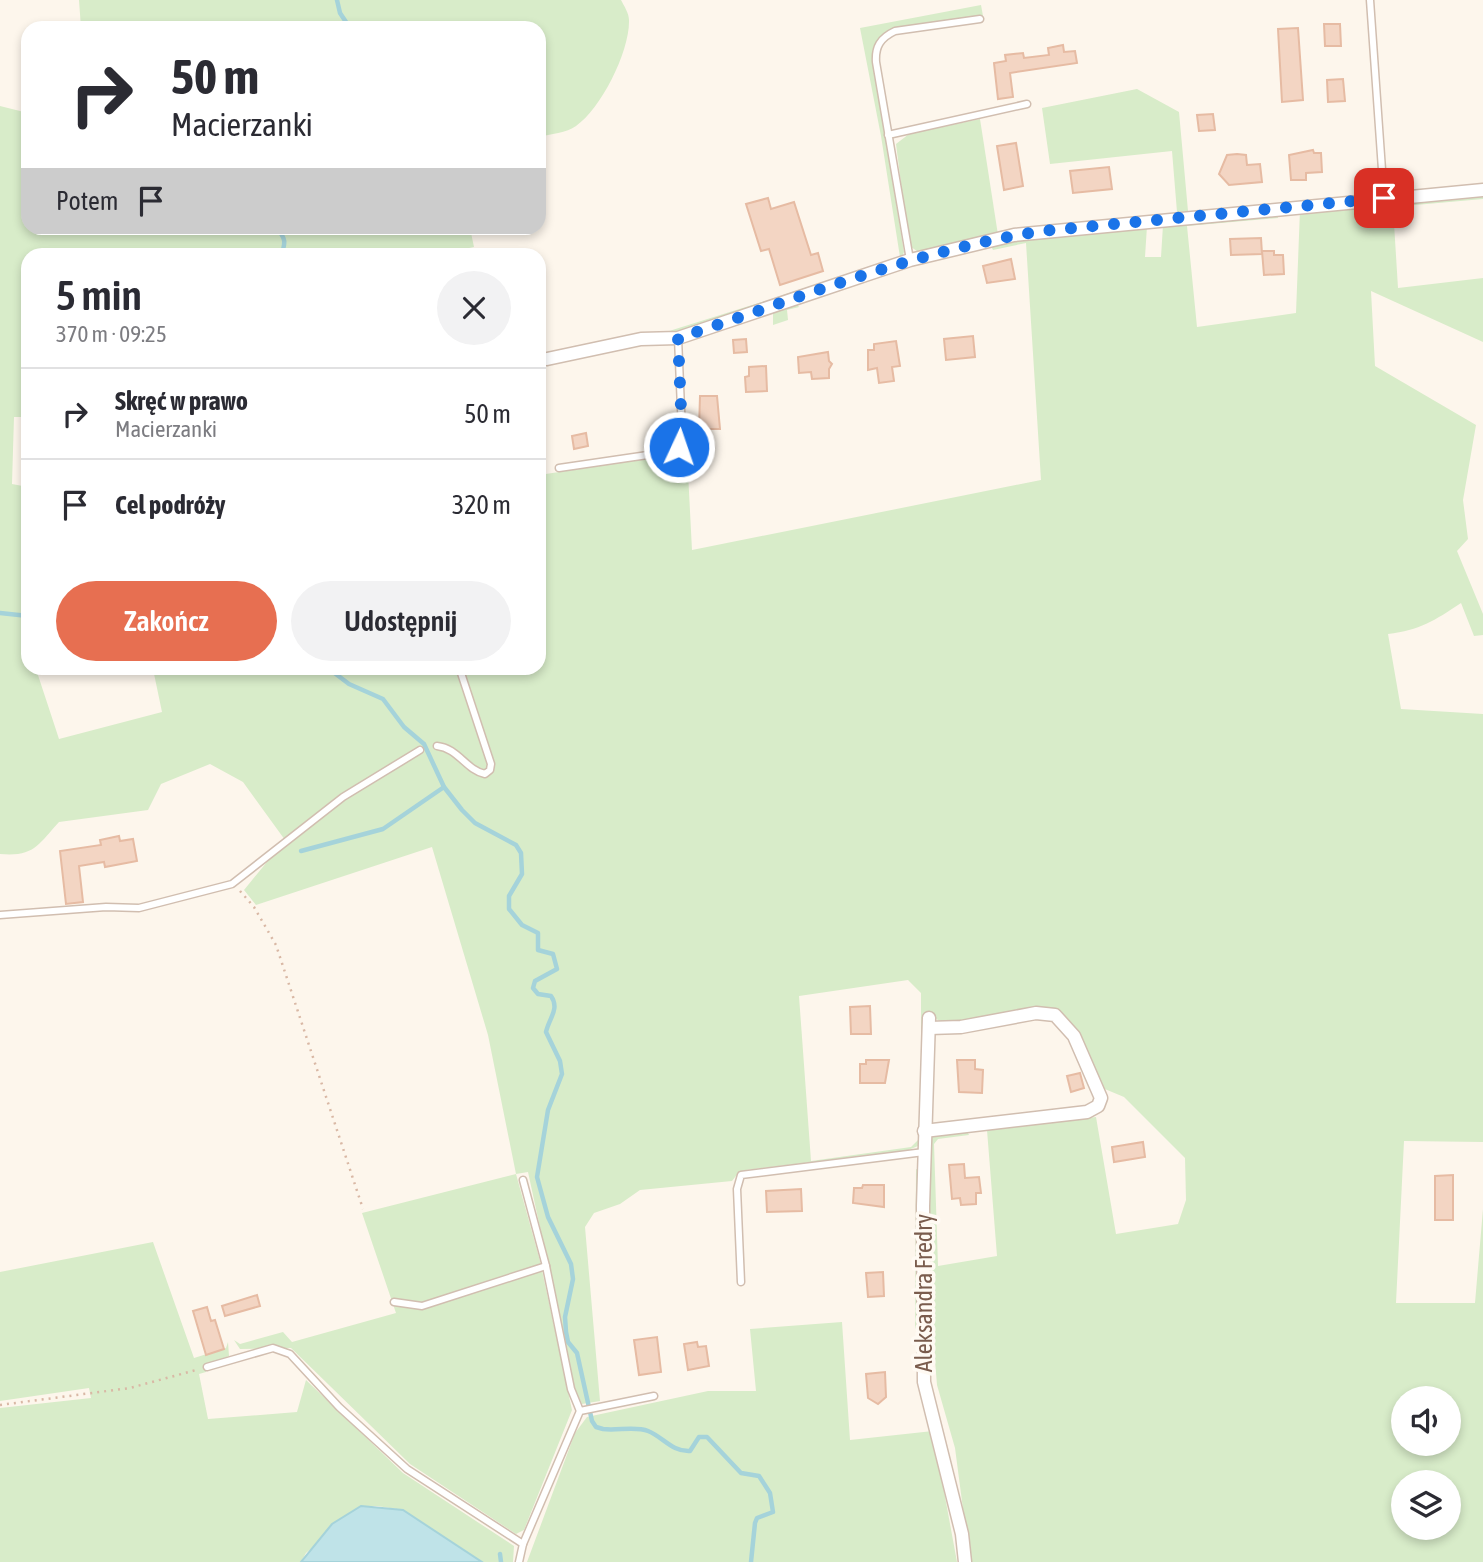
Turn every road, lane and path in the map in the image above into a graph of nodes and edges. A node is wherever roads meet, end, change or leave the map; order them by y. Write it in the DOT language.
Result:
graph roads {
  1 [pos="1370,0"];
  2 [pos="980,19"];
  3 [pos="1027,104"];
  4 [pos="888,135"];
  5 [pos="1483,190"];
  6 [pos="1384,198"];
  7 [pos="910,260"];
  8 [pos="678,338"];
  9 [pos="547,359"];
  10 [pos="559,468"];
  11 [pos="462,675"];
  12 [pos="436,747"];
  13 [pos="420,750"];
  14 [pos="232,884"];
  15 [pos="0,915"];
  16 [pos="925,1131"];
  17 [pos="924,1152"];
  18 [pos="523,1180"];
  19 [pos="363,1209"];
  20 [pos="546,1266"];
  21 [pos="741,1282"];
  22 [pos="394,1303"];
  23 [pos="207,1367"];
  24 [pos="654,1396"];
  25 [pos="0,1405"];
  26 [pos="583,1410"];
  27 [pos="523,1544"];
  28 [pos="519,1562"];
  29 [pos="965,1562"];
  1 -- 6 [label="lane"];
  2 -- 4 [label="lane"];
  3 -- 4 [label="lane"];
  4 -- 7 [label="lane"];
  5 -- 6 [label="street"];
  6 -- 7 [label="street"];
  7 -- 8 [label="street"];
  8 -- 9 [label="street"];
  8 -- 10 [label="lane"];
  11 -- 12 [label="lane"];
  13 -- 14 [label="lane"];
  14 -- 15 [label="lane"];
  14 -- 19 [label="path"];
  16 -- 16 [label="street, Aleksandra Fredry"];
  16 -- 17 [label="street, Aleksandra Fredry"];
  17 -- 21 [label="lane"];
  17 -- 29 [label="street, Aleksandra Fredry"];
  18 -- 20 [label="lane"];
  20 -- 22 [label="lane"];
  20 -- 26 [label="lane"];
  23 -- 25 [label="path"];
  23 -- 27 [label="lane"];
  24 -- 26 [label="lane"];
  26 -- 27 [label="lane"];
  27 -- 28 [label="lane"];
}
